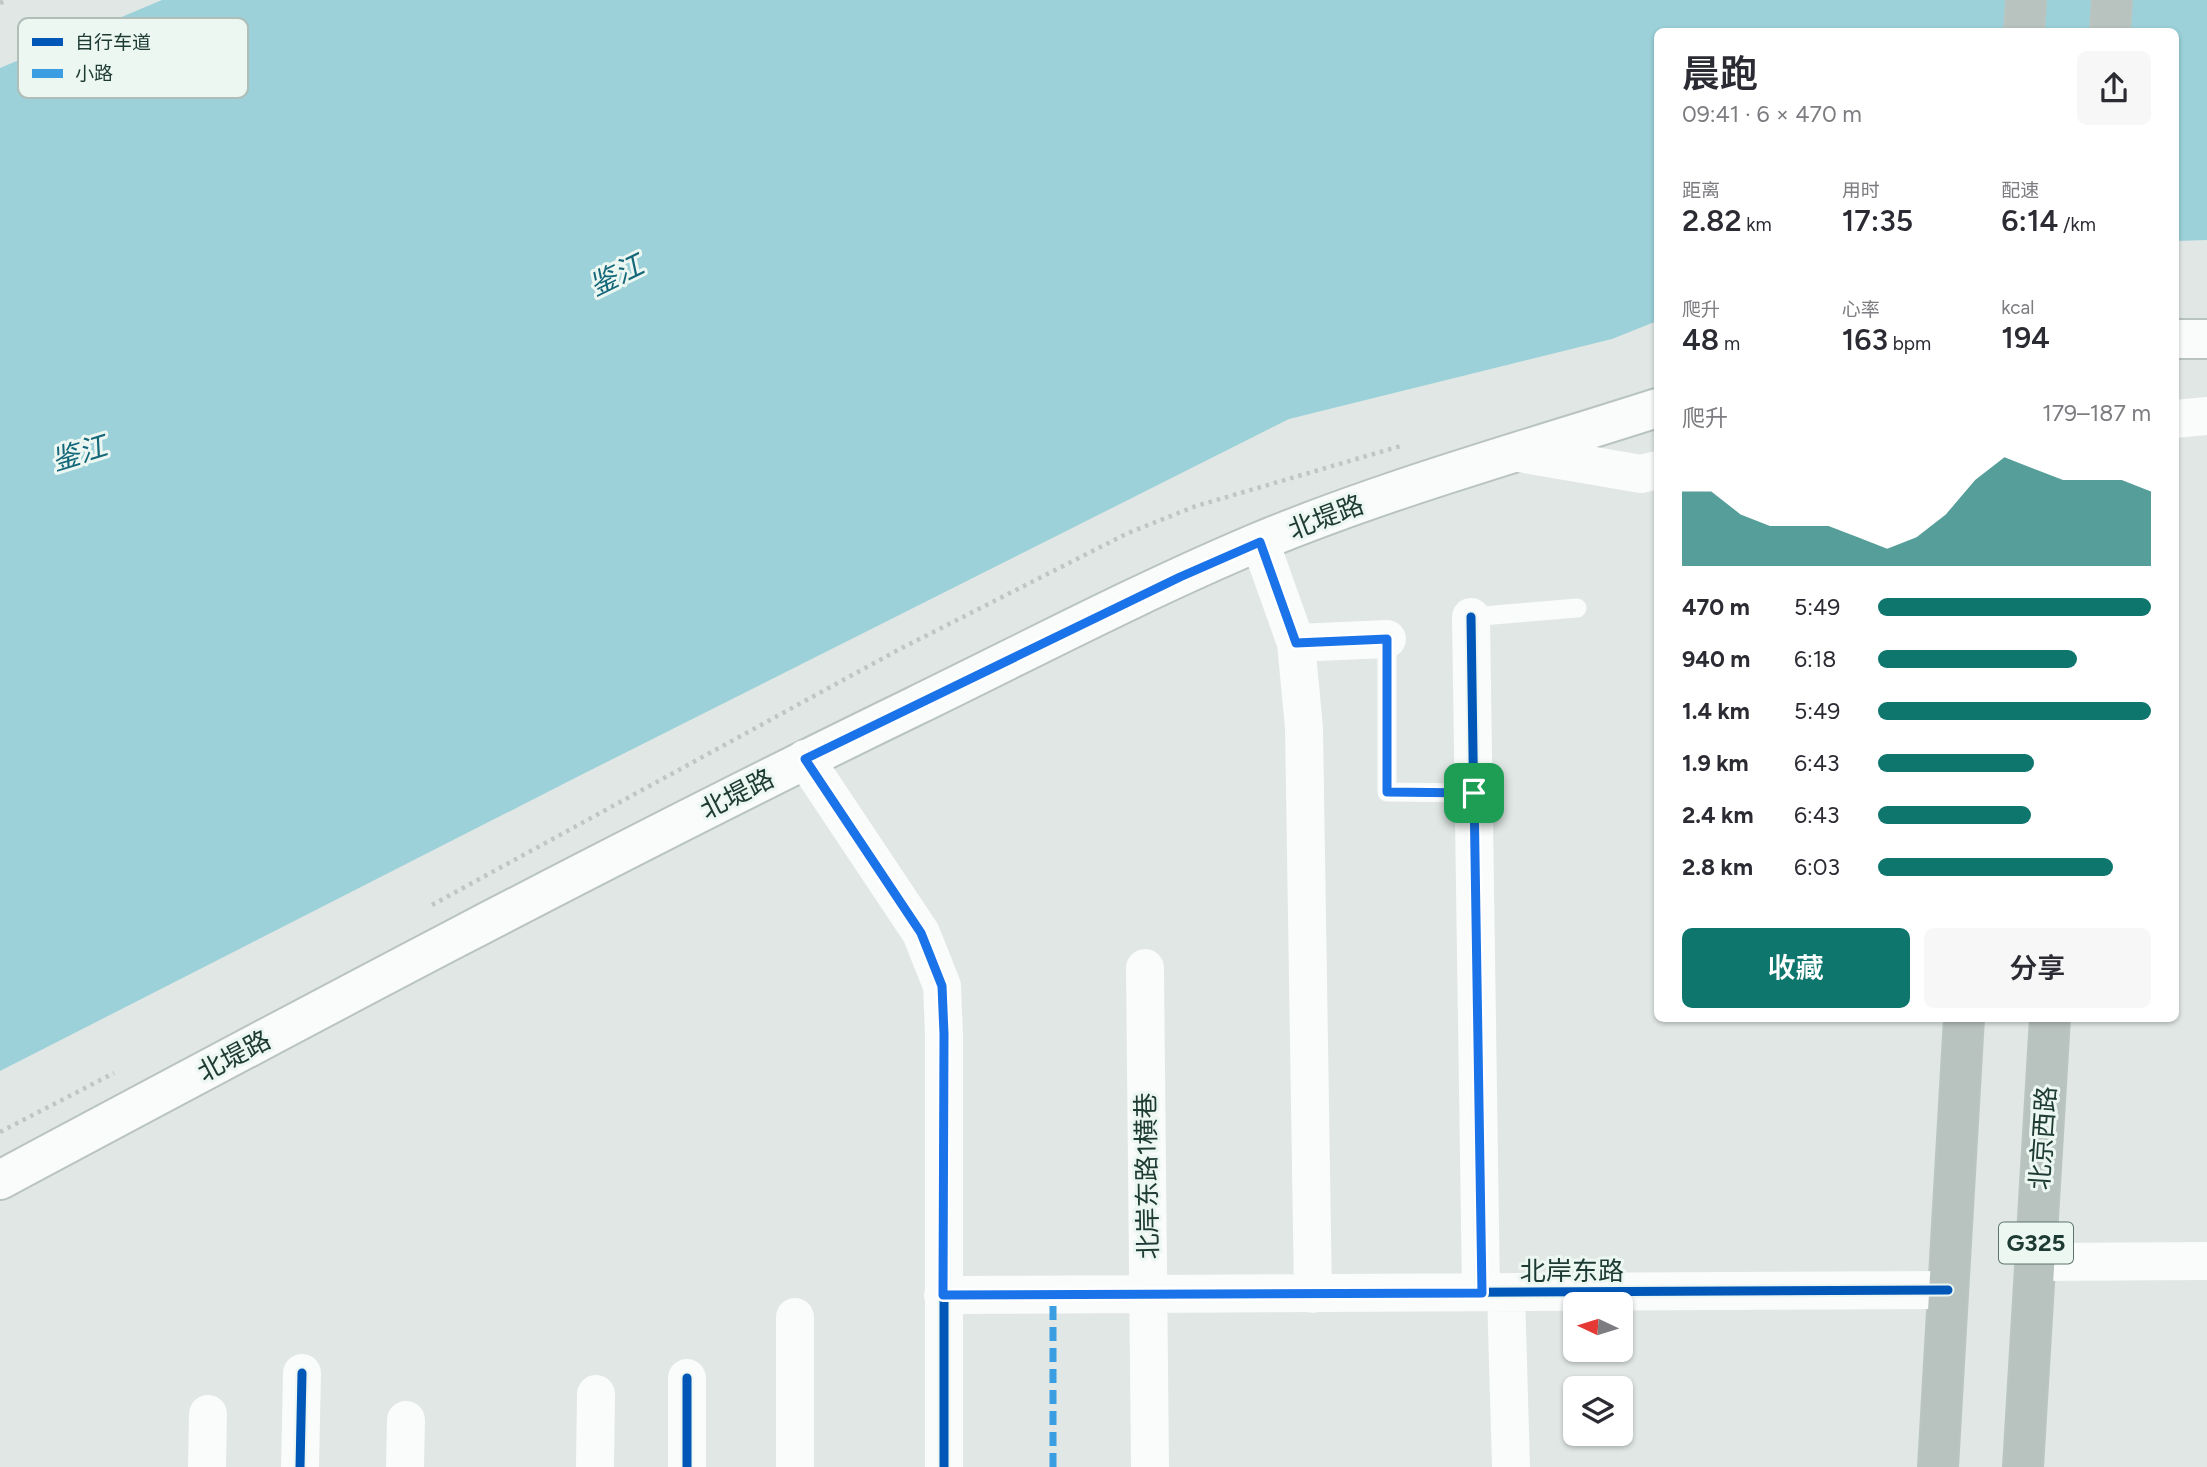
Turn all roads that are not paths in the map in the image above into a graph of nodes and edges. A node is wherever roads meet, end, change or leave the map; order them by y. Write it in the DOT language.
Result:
graph roads {
  1 [pos="2026,0"];
  2 [pos="2112,0"];
  3 [pos="2024,28"];
  4 [pos="2110,28"];
  5 [pos="2179,339"];
  6 [pos="2207,339"];
  7 [pos="1654,409"];
  8 [pos="2207,416"];
  9 [pos="2179,419"];
  10 [pos="1519,453"];
  11 [pos="1654,471"];
  12 [pos="1260,542"];
  13 [pos="1577,608"];
  14 [pos="1471,617"];
  15 [pos="1387,639"];
  16 [pos="1296,643"];
  17 [pos="805,759"];
  18 [pos="1474,793"];
  19 [pos="1145,968"];
  20 [pos="1964,1022"];
  21 [pos="2050,1022"];
  22 [pos="0,1180"];
  23 [pos="2207,1261"];
  24 [pos="2035,1262"];
  25 [pos="1948,1290"];
  26 [pos="1494,1293"];
  27 [pos="1148,1294"];
  28 [pos="1313,1294"];
  29 [pos="943,1295"];
  30 [pos="795,1317"];
  31 [pos="302,1373"];
  32 [pos="687,1378"];
  33 [pos="596,1394"];
  34 [pos="208,1414"];
  35 [pos="406,1420"];
  36 [pos="207,1467"];
  37 [pos="300,1467"];
  38 [pos="405,1467"];
  39 [pos="595,1467"];
  40 [pos="687,1467"];
  41 [pos="794,1467"];
  42 [pos="944,1467"];
  43 [pos="1150,1467"];
  44 [pos="1511,1467"];
  45 [pos="1938,1467"];
  46 [pos="2023,1467"];
  1 -- 3 [label="highway"];
  2 -- 4 [label="highway"];
  5 -- 6 [label="street"];
  7 -- 10 [label="street, 北堤路"];
  8 -- 9 [label="street"];
  10 -- 11 [label="street"];
  10 -- 12 [label="street, 北堤路"];
  12 -- 16 [label="street"];
  12 -- 17 [label="street, 北堤路"];
  13 -- 14 [label="lane"];
  14 -- 18 [label="street"];
  15 -- 16 [label="street"];
  15 -- 18 [label="lane"];
  16 -- 28 [label="street"];
  17 -- 22 [label="street, 北堤路"];
  17 -- 29 [label="street"];
  18 -- 26 [label="street"];
  19 -- 27 [label="street, 北岸东路1横巷"];
  20 -- 25 [label="highway"];
  21 -- 24 [label="highway, 北京西路 / G325"];
  23 -- 24 [label="street"];
  24 -- 46 [label="highway, 北京西路 / G325"];
  25 -- 26 [label="street, 北岸东路"];
  25 -- 45 [label="highway"];
  26 -- 28 [label="street, 北岸东路"];
  26 -- 44 [label="street"];
  27 -- 28 [label="street, 北岸东路"];
  27 -- 29 [label="street, 北岸东路"];
  27 -- 43 [label="street, 北岸东路1横巷"];
  29 -- 42 [label="street"];
  30 -- 41 [label="street"];
  31 -- 37 [label="street"];
  32 -- 40 [label="street"];
  33 -- 39 [label="street"];
  34 -- 36 [label="street"];
  35 -- 38 [label="street"];
}
